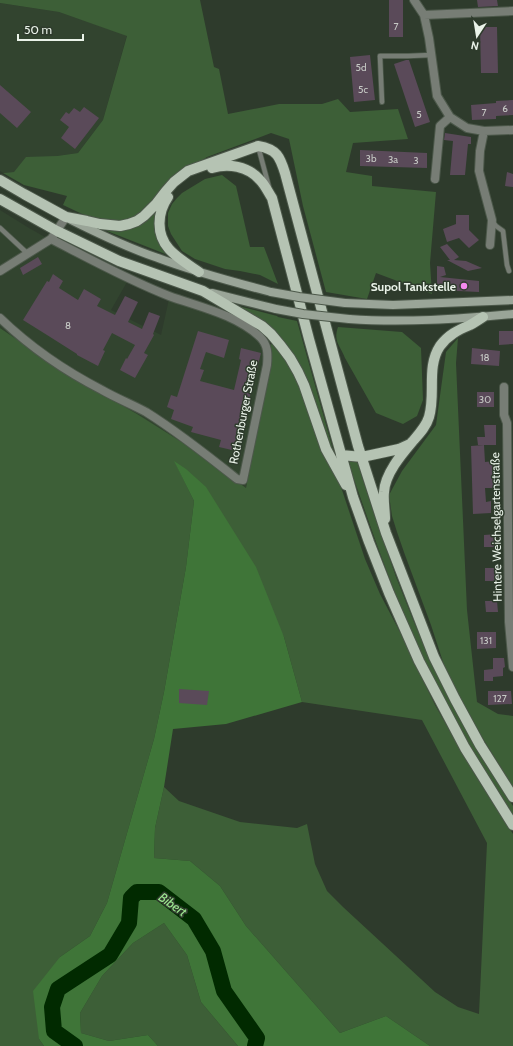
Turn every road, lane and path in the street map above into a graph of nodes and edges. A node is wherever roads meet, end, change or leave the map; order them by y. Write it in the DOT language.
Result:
graph roads {
  1 [pos="414,0"];
  2 [pos="513,11"];
  3 [pos="424,15"];
  4 [pos="431,55"];
  5 [pos="382,102"];
  6 [pos="450,117"];
  7 [pos="513,130"];
  8 [pos="484,131"];
  9 [pos="258,146"];
  10 [pos="435,179"];
  11 [pos="0,180"];
  12 [pos="272,198"];
  13 [pos="0,199"];
  14 [pos="66,217"];
  15 [pos="492,220"];
  16 [pos="0,228"];
  17 [pos="54,235"];
  18 [pos="490,245"];
  19 [pos="28,254"];
  20 [pos="0,271"];
  21 [pos="509,271"];
  22 [pos="199,272"];
  23 [pos="203,291"];
  24 [pos="513,300"];
  25 [pos="513,314"];
  26 [pos="483,317"];
  27 [pos="0,318"];
  28 [pos="504,387"];
  29 [pos="510,423"];
  30 [pos="412,443"];
  31 [pos="341,455"];
  32 [pos="362,457"];
  33 [pos="353,497"];
  34 [pos="386,533"];
  35 [pos="513,667"];
  36 [pos="513,797"];
  37 [pos="513,825"];
  1 -- 3 [label="street"];
  2 -- 3 [label="street"];
  3 -- 4 [label="street"];
  4 -- 5 [label="lane"];
  4 -- 6 [label="street"];
  6 -- 8 [label="street"];
  6 -- 10 [label="street"];
  7 -- 8 [label="street"];
  8 -- 15 [label="street"];
  9 -- 12 [label="lane"];
  9 -- 14 [label="main road"];
  9 -- 32 [label="main road"];
  11 -- 14 [label="main road"];
  12 -- 22 [label="main road"];
  12 -- 31 [label="main road"];
  13 -- 17 [label="main road, Rothenburger Straße"];
  14 -- 17 [label="street"];
  14 -- 22 [label="main road"];
  15 -- 18 [label="street"];
  15 -- 21 [label="lane"];
  16 -- 19 [label="lane"];
  17 -- 19 [label="street"];
  17 -- 23 [label="main road, Rothenburger Straße"];
  17 -- 27 [label="street, Rothenburger Straße"];
  19 -- 20 [label="street"];
  22 -- 24 [label="main road, bridge"];
  23 -- 26 [label="main road, Rothenburger Straße, bridge"];
  23 -- 33 [label="main road"];
  25 -- 26 [label="main road, Rothenburger Straße"];
  26 -- 30 [label="main road"];
  28 -- 29 [label="street, Hintere Weichselgartenstraße"];
  29 -- 35 [label="street, Hintere Weichselgartenstraße"];
  30 -- 32 [label="main road"];
  30 -- 34 [label="main road"];
  31 -- 32 [label="main road"];
  31 -- 33 [label="main road"];
  32 -- 34 [label="main road"];
  33 -- 37 [label="main road"];
  34 -- 36 [label="main road"];
}
